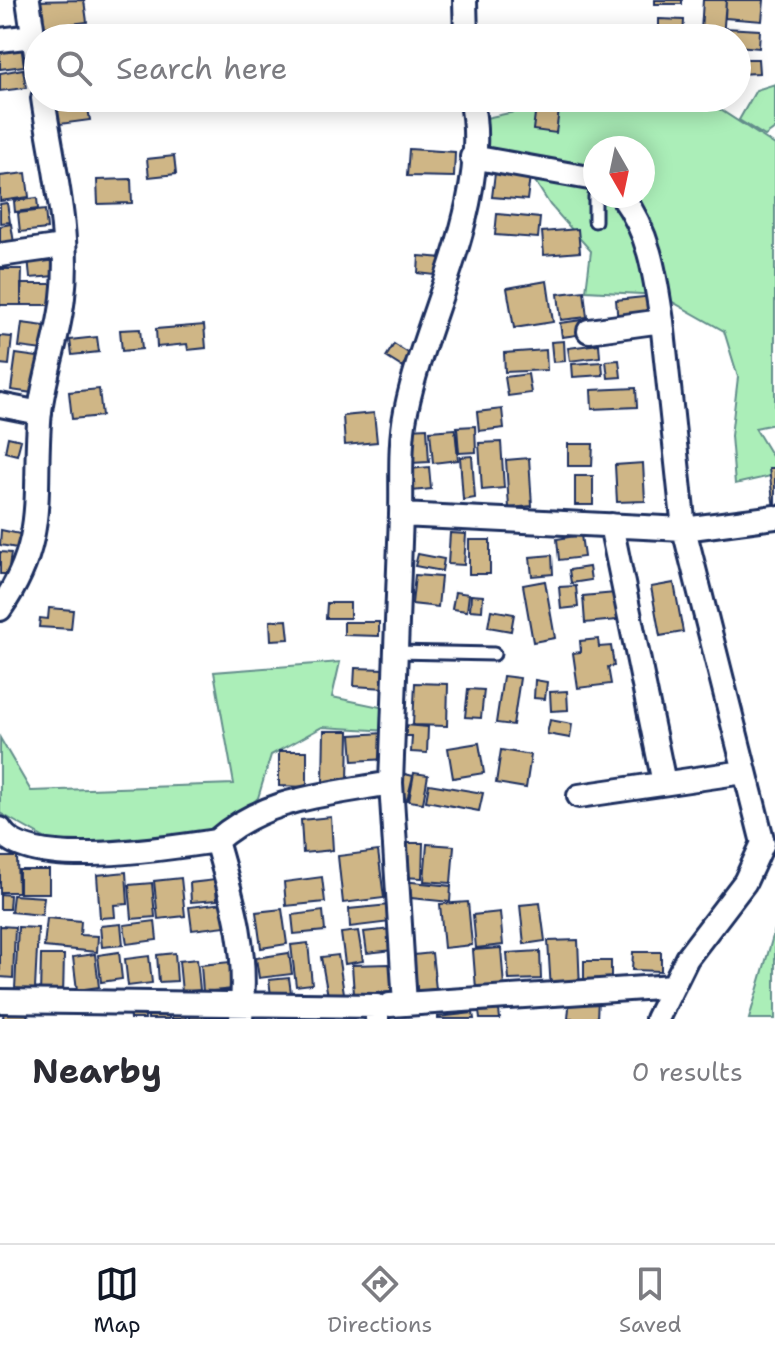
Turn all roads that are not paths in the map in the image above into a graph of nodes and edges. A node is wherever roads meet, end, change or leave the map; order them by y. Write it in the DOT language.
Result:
graph roads {
  1 [pos="28,0"];
  2 [pos="465,0"];
  3 [pos="31,24"];
  4 [pos="466,24"];
  5 [pos="24,37"];
  6 [pos="0,40"];
  7 [pos="45,112"];
  8 [pos="474,112"];
  9 [pos="472,157"];
  10 [pos="583,177"];
  11 [pos="595,208"];
  12 [pos="629,208"];
  13 [pos="595,221"];
  14 [pos="63,246"];
  15 [pos="0,255"];
  16 [pos="662,321"];
  17 [pos="589,331"];
  18 [pos="0,405"];
  19 [pos="40,413"];
  20 [pos="401,515"];
  21 [pos="775,517"];
  22 [pos="611,525"];
  23 [pos="684,529"];
  24 [pos="8,583"];
  25 [pos="0,609"];
  26 [pos="395,652"];
  27 [pos="494,654"];
  28 [pos="744,772"];
  29 [pos="391,783"];
  30 [pos="664,783"];
  31 [pos="579,796"];
  32 [pos="1,835"];
  33 [pos="216,841"];
  34 [pos="673,986"];
  35 [pos="0,1001"];
  36 [pos="405,1004"];
  37 [pos="242,1011"];
  38 [pos="377,1013"];
  39 [pos="657,1019"];
  1 -- 3 [label="street"];
  2 -- 4 [label="street"];
  5 -- 6 [label="street"];
  7 -- 14 [label="street"];
  8 -- 9 [label="street"];
  9 -- 10 [label="street"];
  9 -- 20 [label="street"];
  11 -- 13 [label="lane"];
  12 -- 16 [label="street"];
  14 -- 15 [label="street"];
  14 -- 19 [label="street"];
  16 -- 17 [label="street"];
  16 -- 23 [label="street"];
  18 -- 19 [label="street"];
  19 -- 24 [label="street"];
  20 -- 22 [label="street"];
  20 -- 26 [label="street"];
  21 -- 23 [label="street"];
  22 -- 23 [label="street"];
  22 -- 30 [label="street"];
  23 -- 28 [label="street"];
  24 -- 25 [label="street"];
  26 -- 27 [label="lane"];
  26 -- 29 [label="street"];
  28 -- 30 [label="street"];
  28 -- 34 [label="street"];
  29 -- 33 [label="street"];
  29 -- 36 [label="street"];
  30 -- 31 [label="street"];
  32 -- 33 [label="street"];
  33 -- 37 [label="street"];
  34 -- 36 [label="street"];
  34 -- 39 [label="street"];
  35 -- 37 [label="street"];
  36 -- 38 [label="street"];
  37 -- 38 [label="street"];
}
